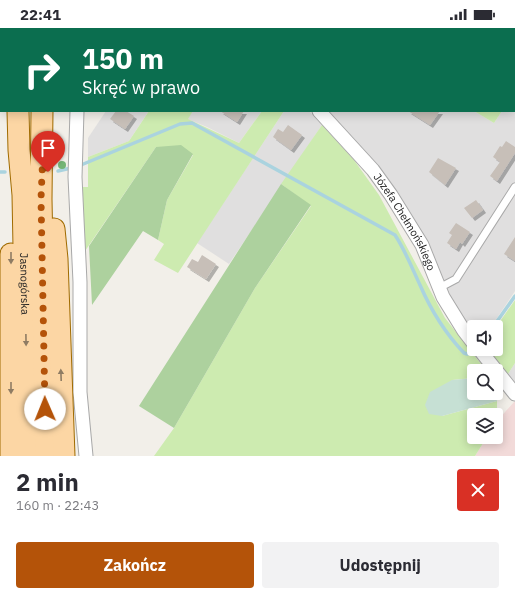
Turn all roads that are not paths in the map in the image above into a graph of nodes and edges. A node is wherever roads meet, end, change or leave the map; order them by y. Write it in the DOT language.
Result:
graph roads {
  1 [pos="18,112"];
  2 [pos="42,112"];
  3 [pos="77,112"];
  4 [pos="320,112"];
  5 [pos="19,150"];
  6 [pos="43,150"];
  7 [pos="515,187"];
  8 [pos="439,288"];
  9 [pos="467,334"];
  10 [pos="484,356"];
  11 [pos="515,394"];
  12 [pos="11,456"];
  13 [pos="28,456"];
  14 [pos="46,456"];
  15 [pos="64,456"];
  16 [pos="86,456"];
  1 -- 5 [label="main road, Jasnogórska"];
  2 -- 6 [label="main road, Jasnogórska"];
  3 -- 16 [label="street"];
  4 -- 8 [label="street, Józefa Chełmońskiego"];
  5 -- 12 [label="main road, one-way"];
  5 -- 13 [label="main road, Jasnogórska, one-way"];
  6 -- 14 [label="main road, Jasnogórska"];
  15 -- 6 [label="main road, one-way"];
  7 -- 8 [label="lane"];
  8 -- 9 [label="street, Józefa Chełmońskiego"];
  10 -- 11 [label="street"];
}
